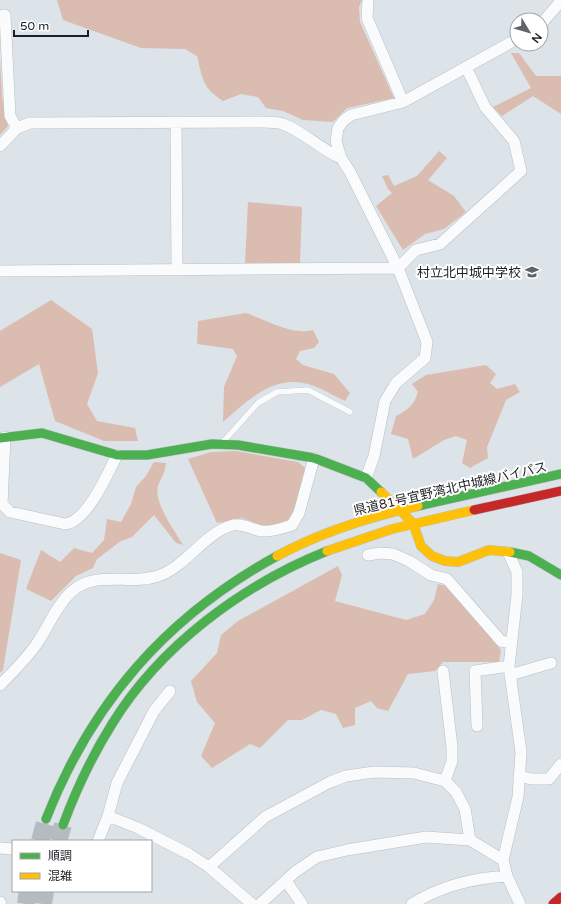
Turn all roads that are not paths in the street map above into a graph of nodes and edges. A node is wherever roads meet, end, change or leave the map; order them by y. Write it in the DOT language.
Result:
graph roads {
  1 [pos="368,0"];
  2 [pos="559,7"];
  3 [pos="0,16"];
  4 [pos="549,16"];
  5 [pos="509,43"];
  6 [pos="466,67"];
  7 [pos="403,102"];
  8 [pos="176,122"];
  9 [pos="17,128"];
  10 [pos="0,146"];
  11 [pos="341,158"];
  12 [pos="398,268"];
  13 [pos="177,270"];
  14 [pos="0,271"];
  15 [pos="350,412"];
  16 [pos="2,438"];
  17 [pos="222,444"];
  18 [pos="117,454"];
  19 [pos="314,458"];
  20 [pos="561,474"];
  21 [pos="366,478"];
  22 [pos="561,491"];
  23 [pos="399,510"];
  24 [pos="413,524"];
  25 [pos="508,552"];
  26 [pos="368,555"];
  27 [pos="561,575"];
  28 [pos="511,643"];
  29 [pos="551,663"];
  30 [pos="510,670"];
  31 [pos="444,672"];
  32 [pos="0,685"];
  33 [pos="170,691"];
  34 [pos="477,726"];
  35 [pos="561,764"];
  36 [pos="519,776"];
  37 [pos="445,781"];
  38 [pos="108,816"];
  39 [pos="46,819"];
  40 [pos="63,825"];
  41 [pos="98,840"];
  42 [pos="470,840"];
  43 [pos="0,848"];
  44 [pos="12,848"];
  45 [pos="503,860"];
  46 [pos="209,867"];
  47 [pos="507,876"];
  48 [pos="286,881"];
  49 [pos="561,897"];
  50 [pos="426,901"];
  51 [pos="252,904"];
  52 [pos="260,904"];
  53 [pos="302,904"];
  54 [pos="412,904"];
  55 [pos="520,904"];
  56 [pos="553,904"];
  1 -- 7 [label="street"];
  2 -- 4 [label="street"];
  3 -- 9 [label="street"];
  5 -- 6 [label="street"];
  6 -- 7 [label="street"];
  6 -- 12 [label="street"];
  7 -- 11 [label="street"];
  8 -- 9 [label="street"];
  8 -- 11 [label="street"];
  8 -- 13 [label="street"];
  9 -- 10 [label="street"];
  11 -- 12 [label="street"];
  12 -- 13 [label="street"];
  12 -- 21 [label="street"];
  13 -- 14 [label="street"];
  15 -- 17 [label="lane"];
  16 -- 18 [label="main road"];
  16 -- 18 [label="street"];
  17 -- 18 [label="main road"];
  17 -- 19 [label="main road"];
  19 -- 21 [label="main road"];
  19 -- 32 [label="street"];
  20 -- 23 [label="main road, 県道81号宜野湾北中城線バイパス"];
  21 -- 23 [label="main road"];
  22 -- 24 [label="main road, 県道81号宜野湾北中城線バイパス"];
  23 -- 24 [label="main road"];
  23 -- 39 [label="main road, 県道81号宜野湾北中城線バイパス"];
  24 -- 25 [label="main road"];
  24 -- 40 [label="main road, 県道81号宜野湾北中城線バイパス"];
  25 -- 27 [label="main road"];
  25 -- 28 [label="street"];
  26 -- 28 [label="street"];
  28 -- 30 [label="street"];
  29 -- 30 [label="street"];
  30 -- 34 [label="street"];
  30 -- 36 [label="street"];
  31 -- 37 [label="street"];
  33 -- 38 [label="street"];
  35 -- 36 [label="street"];
  36 -- 45 [label="street"];
  37 -- 42 [label="street"];
  37 -- 46 [label="street"];
  38 -- 41 [label="street"];
  38 -- 46 [label="street"];
  42 -- 45 [label="street"];
  42 -- 48 [label="street"];
  43 -- 44 [label="street"];
  45 -- 47 [label="street"];
  46 -- 51 [label="street"];
  47 -- 50 [label="street"];
  47 -- 55 [label="street"];
  48 -- 52 [label="street"];
  48 -- 53 [label="street"];
  49 -- 56 [label="main road"];
  50 -- 54 [label="street"];
}
